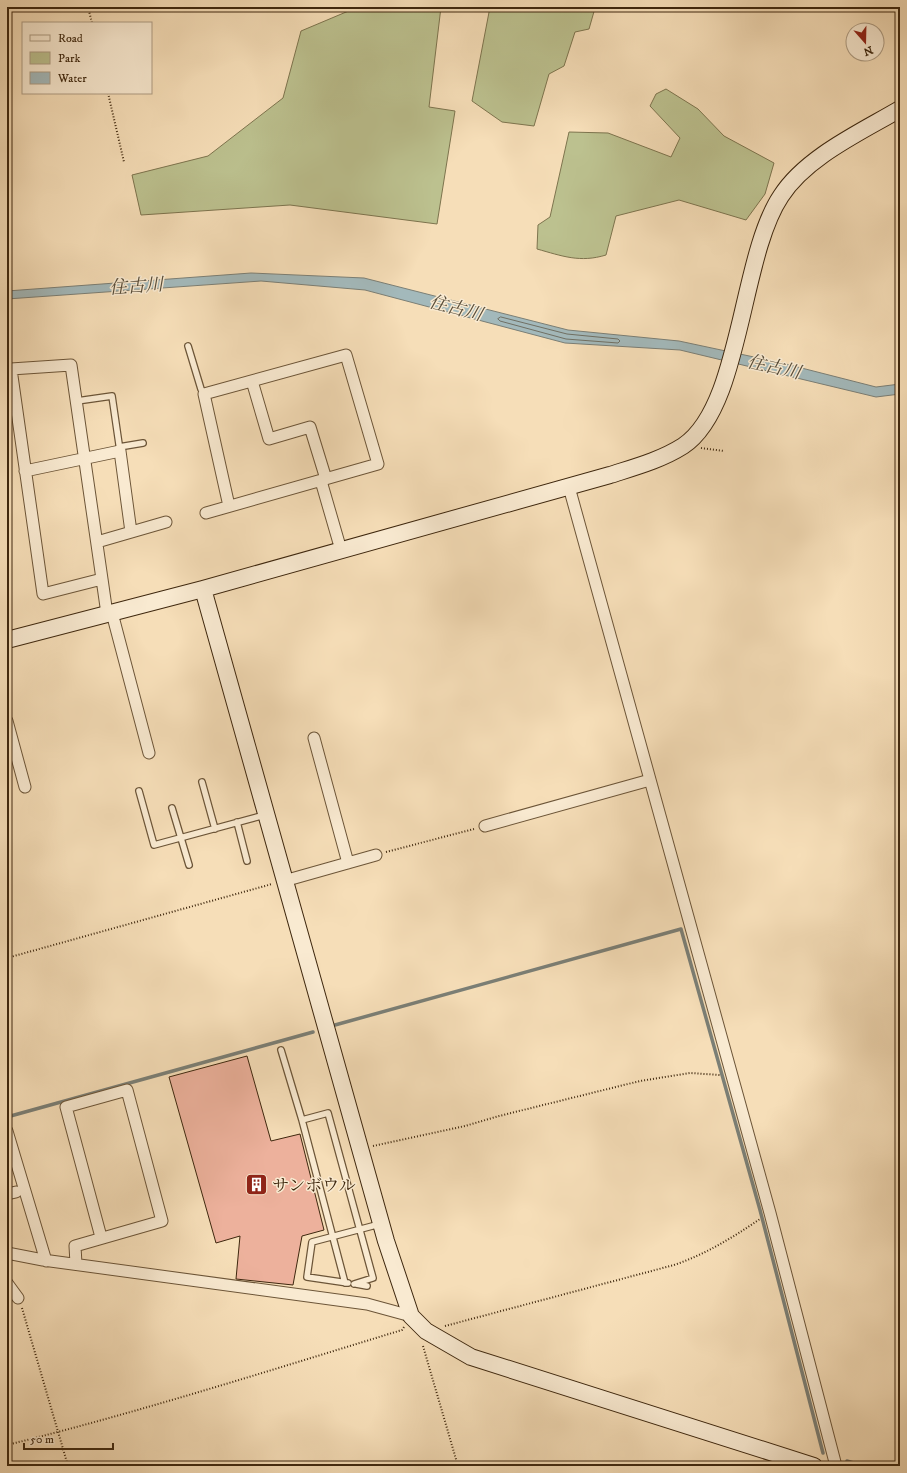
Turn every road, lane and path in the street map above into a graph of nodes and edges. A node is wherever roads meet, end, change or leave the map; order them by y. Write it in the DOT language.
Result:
graph roads {
  1 [pos="88,7"];
  2 [pos="92,22"];
  3 [pos="108,94"];
  4 [pos="900,110"];
  5 [pos="124,162"];
  6 [pos="188,346"];
  7 [pos="252,381"];
  8 [pos="204,394"];
  9 [pos="77,401"];
  10 [pos="143,443"];
  11 [pos="684,445"];
  12 [pos="119,449"];
  13 [pos="724,451"];
  14 [pos="85,458"];
  15 [pos="25,471"];
  16 [pos="323,480"];
  17 [pos="569,487"];
  18 [pos="229,506"];
  19 [pos="206,513"];
  20 [pos="166,522"];
  21 [pos="131,532"];
  22 [pos="97,542"];
  23 [pos="341,550"];
  24 [pos="102,579"];
  25 [pos="202,589"];
  26 [pos="110,614"];
  27 [pos="7,640"];
  28 [pos="7,721"];
  29 [pos="314,738"];
  30 [pos="149,753"];
  31 [pos="650,780"];
  32 [pos="202,782"];
  33 [pos="25,787"];
  34 [pos="139,791"];
  35 [pos="172,808"];
  36 [pos="265,815"];
  37 [pos="237,822"];
  38 [pos="485,826"];
  39 [pos="215,828"];
  40 [pos="181,838"];
  41 [pos="376,855"];
  42 [pos="247,861"];
  43 [pos="348,863"];
  44 [pos="189,865"];
  45 [pos="284,881"];
  46 [pos="7,958"];
  47 [pos="281,1050"];
  48 [pos="720,1074"];
  49 [pos="302,1120"];
  50 [pos="7,1132"];
  51 [pos="360,1150"];
  52 [pos="761,1218"];
  53 [pos="381,1223"];
  54 [pos="359,1230"];
  55 [pos="101,1237"];
  56 [pos="332,1237"];
  57 [pos="7,1253"];
  58 [pos="46,1261"];
  59 [pos="76,1264"];
  60 [pos="345,1283"];
  61 [pos="7,1284"];
  62 [pos="354,1284"];
  63 [pos="366,1286"];
  64 [pos="18,1298"];
  65 [pos="411,1316"];
  66 [pos="426,1332"];
  67 [pos="58,1432"];
  68 [pos="7,1445"];
  69 [pos="68,1466"];
  70 [pos="458,1466"];
  71 [pos="814,1466"];
  72 [pos="836,1466"];
  1 -- 2 [label="path"];
  3 -- 5 [label="path"];
  4 -- 11 [label="street"];
  6 -- 8 [label="lane"];
  7 -- 8 [label="street"];
  7 -- 16 [label="street"];
  7 -- 16 [label="street"];
  8 -- 18 [label="street"];
  9 -- 12 [label="lane"];
  9 -- 14 [label="street"];
  9 -- 15 [label="street"];
  10 -- 12 [label="lane"];
  11 -- 13 [label="path"];
  11 -- 17 [label="street"];
  12 -- 14 [label="street"];
  12 -- 21 [label="street"];
  14 -- 15 [label="street"];
  14 -- 22 [label="street"];
  15 -- 24 [label="street"];
  16 -- 18 [label="street"];
  16 -- 23 [label="street"];
  17 -- 23 [label="street"];
  17 -- 31 [label="street"];
  18 -- 19 [label="street"];
  20 -- 21 [label="street"];
  21 -- 22 [label="street"];
  22 -- 24 [label="street"];
  23 -- 25 [label="street"];
  24 -- 26 [label="street"];
  25 -- 26 [label="street"];
  25 -- 36 [label="street"];
  26 -- 27 [label="street"];
  26 -- 30 [label="street"];
  28 -- 33 [label="street"];
  29 -- 43 [label="street"];
  31 -- 38 [label="street"];
  31 -- 72 [label="street"];
  32 -- 39 [label="lane"];
  34 -- 40 [label="lane"];
  35 -- 40 [label="lane"];
  36 -- 37 [label="lane"];
  36 -- 45 [label="street"];
  37 -- 39 [label="lane"];
  37 -- 42 [label="lane"];
  38 -- 41 [label="path"];
  39 -- 40 [label="lane"];
  40 -- 44 [label="lane"];
  41 -- 43 [label="street"];
  43 -- 45 [label="street"];
  45 -- 46 [label="path"];
  45 -- 51 [label="street"];
  47 -- 49 [label="lane"];
  48 -- 51 [label="path"];
  49 -- 54 [label="lane"];
  49 -- 56 [label="lane"];
  50 -- 58 [label="street"];
  51 -- 53 [label="street"];
  52 -- 66 [label="path"];
  53 -- 54 [label="lane"];
  53 -- 65 [label="street"];
  54 -- 56 [label="lane"];
  54 -- 62 [label="lane"];
  55 -- 55 [label="street"];
  55 -- 59 [label="street"];
  56 -- 60 [label="lane"];
  56 -- 60 [label="lane"];
  57 -- 58 [label="street"];
  58 -- 59 [label="street"];
  59 -- 65 [label="street"];
  60 -- 62 [label="lane"];
  61 -- 64 [label="street"];
  62 -- 63 [label="lane"];
  64 -- 67 [label="path"];
  65 -- 66 [label="street"];
  65 -- 67 [label="path"];
  66 -- 70 [label="path"];
  66 -- 71 [label="street"];
  67 -- 68 [label="path"];
  67 -- 69 [label="path"];
}
